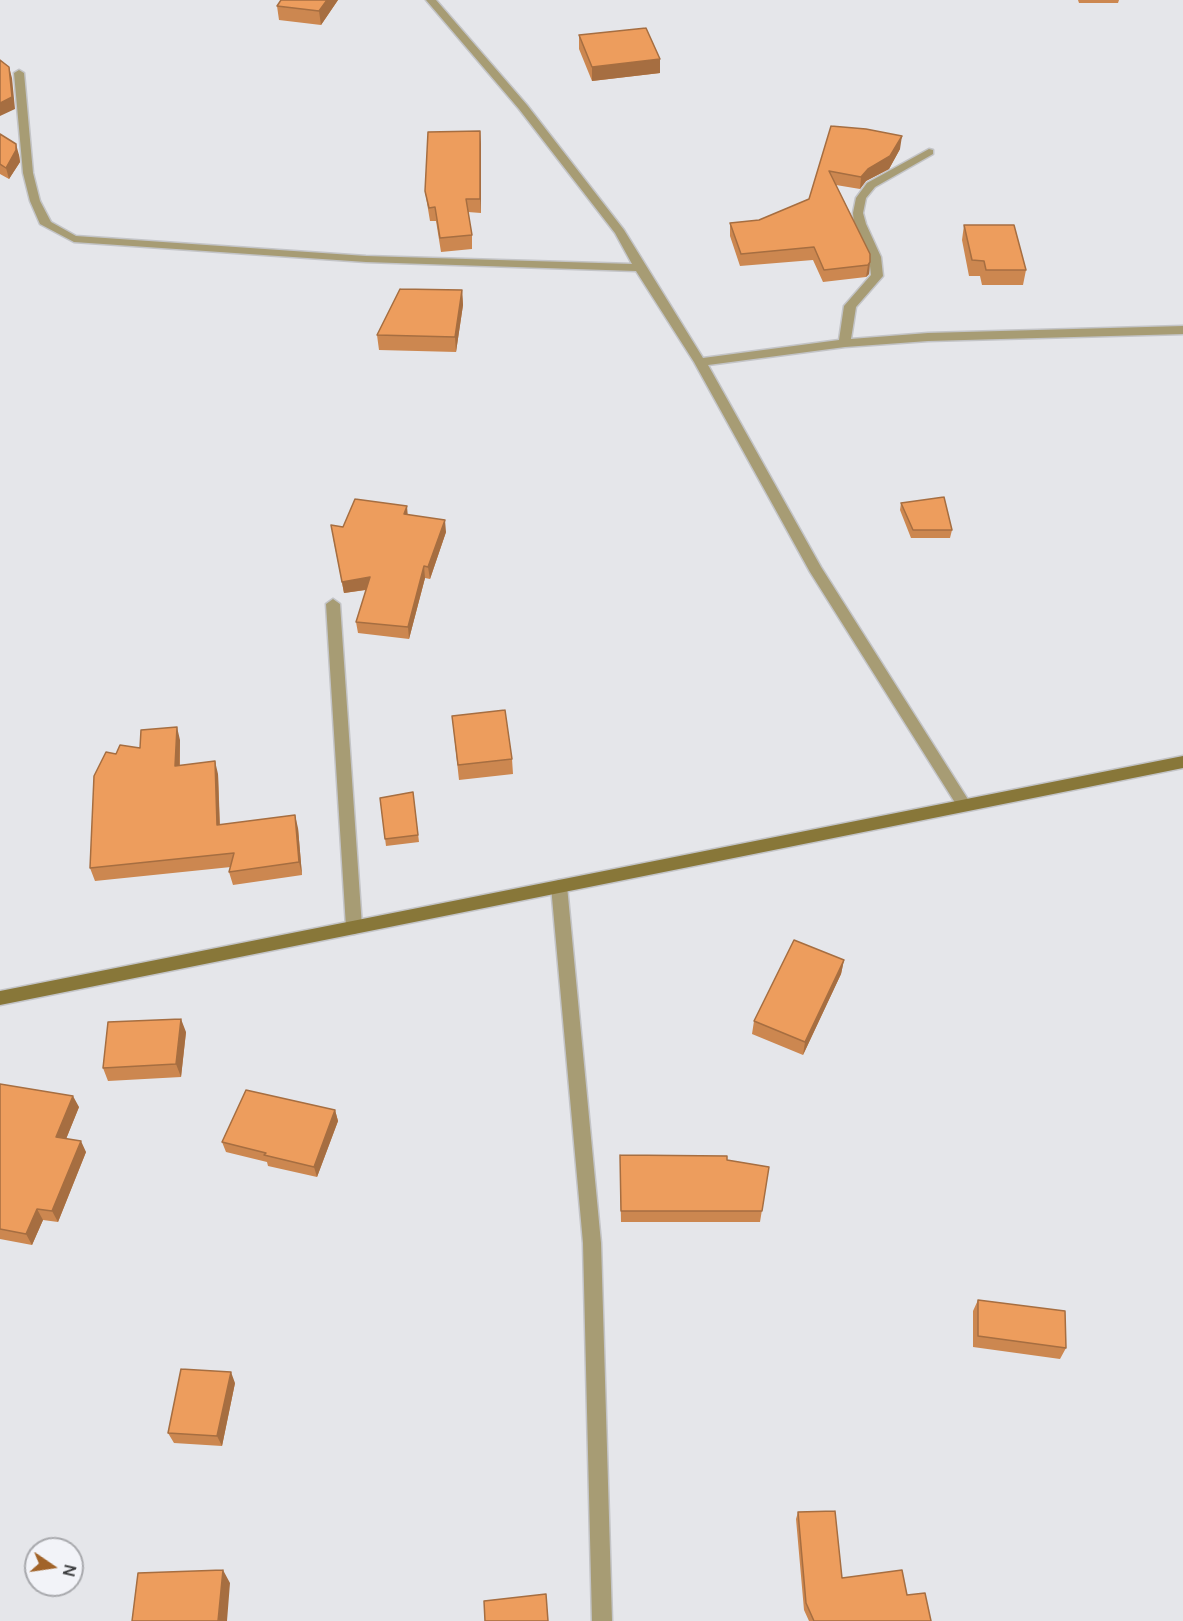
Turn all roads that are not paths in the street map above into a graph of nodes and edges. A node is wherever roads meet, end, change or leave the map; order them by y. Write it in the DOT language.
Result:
graph roads {
  1 [pos="430,0"];
  2 [pos="18,73"];
  3 [pos="929,152"];
  4 [pos="640,268"];
  5 [pos="1183,330"];
  6 [pos="845,343"];
  7 [pos="700,362"];
  8 [pos="333,604"];
  9 [pos="1183,762"];
  10 [pos="964,805"];
  11 [pos="559,886"];
  12 [pos="354,927"];
  13 [pos="0,998"];
  14 [pos="602,1621"];
  1 -- 4 [label="street"];
  2 -- 4 [label="street"];
  3 -- 6 [label="street"];
  4 -- 7 [label="street"];
  5 -- 6 [label="street"];
  6 -- 7 [label="street"];
  7 -- 10 [label="street"];
  8 -- 12 [label="street"];
  9 -- 10 [label="street"];
  10 -- 11 [label="street"];
  11 -- 12 [label="street"];
  11 -- 14 [label="street"];
  12 -- 13 [label="street"];
}
